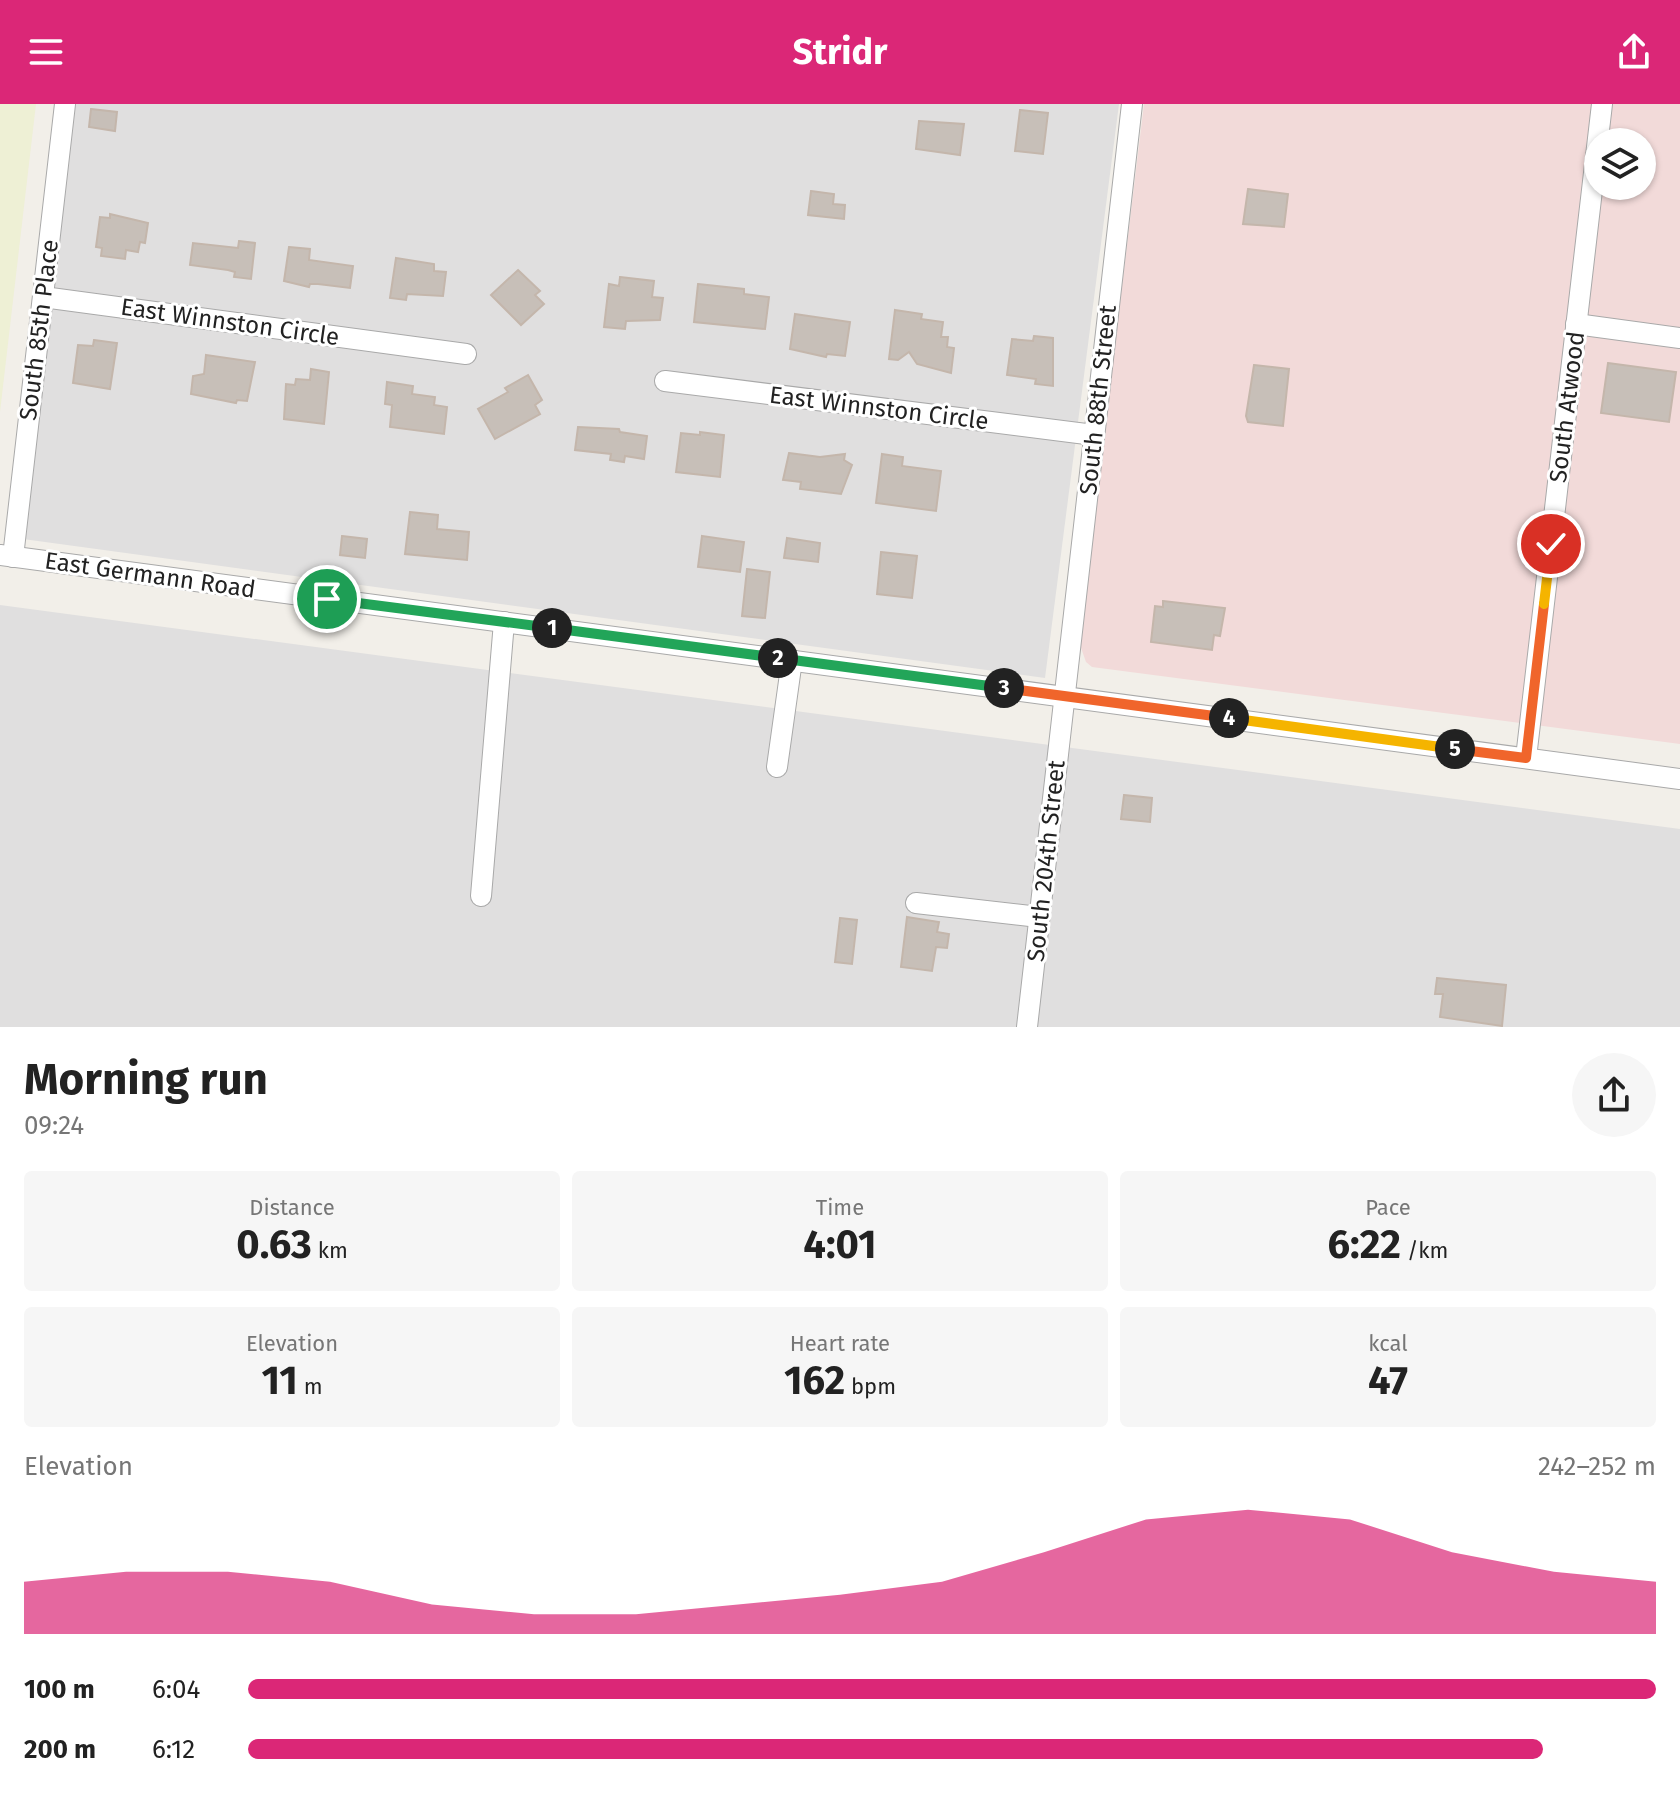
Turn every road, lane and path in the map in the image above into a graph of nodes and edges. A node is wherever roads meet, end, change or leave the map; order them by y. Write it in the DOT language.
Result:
graph roads {
  1 [pos="65,104"];
  2 [pos="1132,104"];
  3 [pos="1602,104"];
  4 [pos="43,297"];
  5 [pos="1576,324"];
  6 [pos="1680,338"];
  7 [pos="466,354"];
  8 [pos="665,381"];
  9 [pos="1094,435"];
  10 [pos="6,556"];
  11 [pos="504,622"];
  12 [pos="792,660"];
  13 [pos="1065,696"];
  14 [pos="1526,758"];
  15 [pos="777,767"];
  16 [pos="1680,779"];
  17 [pos="481,896"];
  18 [pos="916,903"];
  19 [pos="1039,917"];
  20 [pos="1027,1027"];
  1 -- 4 [label="street, South 85th Place"];
  2 -- 9 [label="street, South 88th Street"];
  3 -- 5 [label="street, South Atwood"];
  4 -- 7 [label="street, East Winnston Circle"];
  4 -- 10 [label="street, South 85th Place"];
  5 -- 6 [label="street"];
  5 -- 14 [label="street, South Atwood"];
  8 -- 9 [label="street, East Winnston Circle"];
  9 -- 13 [label="street, South 88th Street"];
  10 -- 11 [label="street, East Germann Road"];
  11 -- 12 [label="street, East Germann Road"];
  11 -- 17 [label="street"];
  12 -- 13 [label="street, East Germann Road"];
  12 -- 15 [label="street"];
  13 -- 14 [label="street, East Germann Road"];
  13 -- 19 [label="street, South 204th Street"];
  14 -- 16 [label="street, East Germann Road"];
  18 -- 19 [label="street"];
  19 -- 20 [label="street, South 204th Street"];
}
